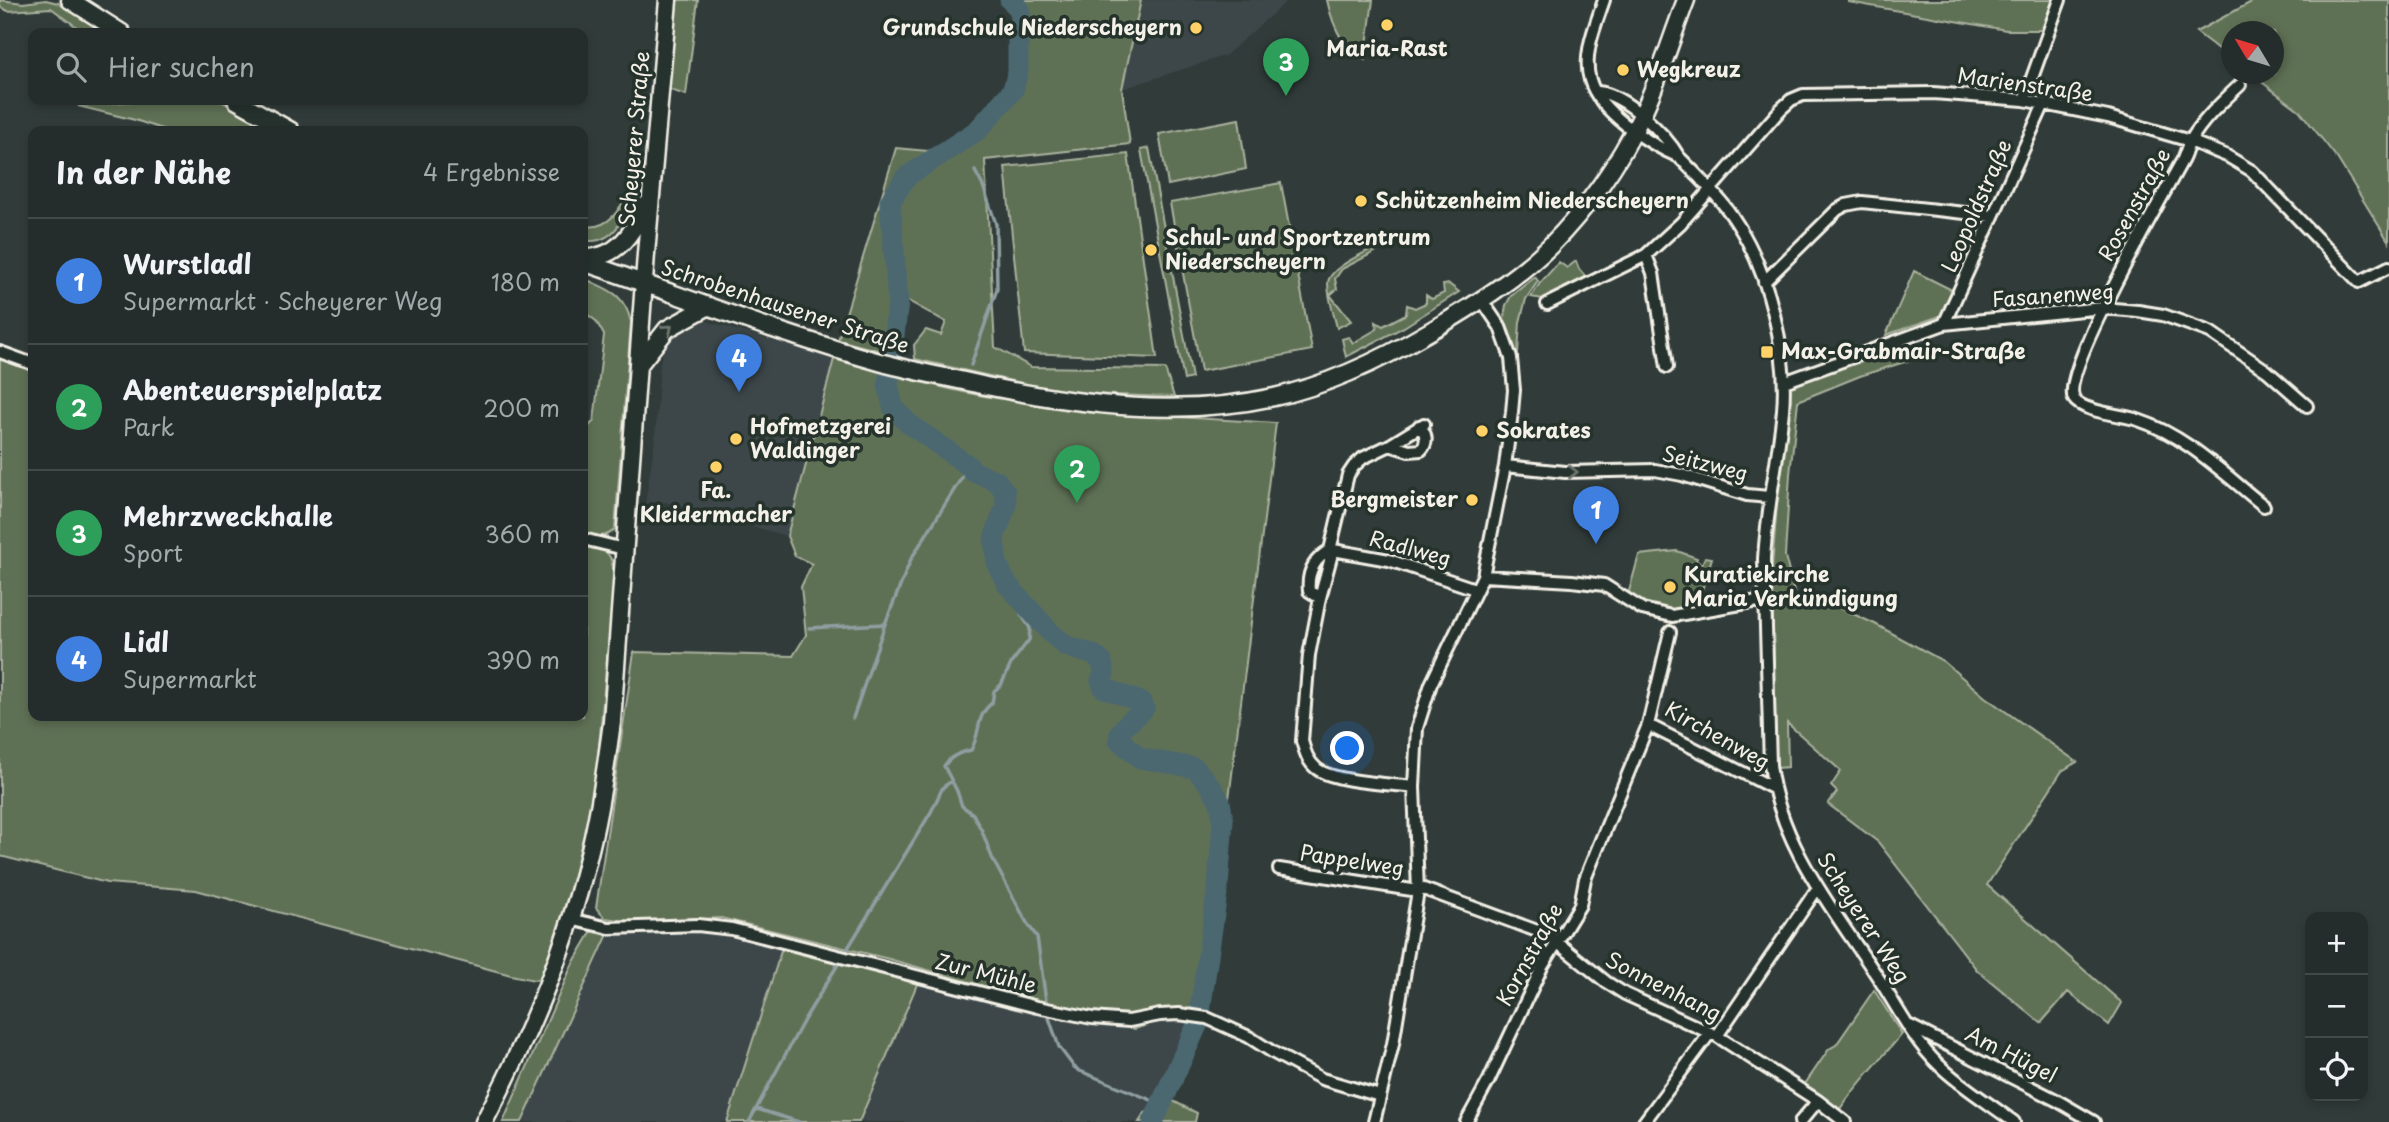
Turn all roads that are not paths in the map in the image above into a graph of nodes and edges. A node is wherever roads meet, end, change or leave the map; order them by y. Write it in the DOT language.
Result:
graph roads {
  1 [pos="70,0"];
  2 [pos="668,0"];
  3 [pos="1604,0"];
  4 [pos="1686,0"];
  5 [pos="2060,0"];
  6 [pos="114,28"];
  7 [pos="2240,85"];
  8 [pos="1598,92"];
  9 [pos="2024,100"];
  10 [pos="2044,104"];
  11 [pos="245,105"];
  12 [pos="1638,123"];
  13 [pos="282,126"];
  14 [pos="2190,141"];
  15 [pos="1679,157"];
  16 [pos="1711,191"];
  17 [pos="650,197"];
  18 [pos="1993,216"];
  19 [pos="1646,255"];
  20 [pos="588,259"];
  21 [pos="588,262"];
  22 [pos="2389,267"];
  23 [pos="1764,282"];
  24 [pos="644,283"];
  25 [pos="1481,299"];
  26 [pos="1547,304"];
  27 [pos="709,306"];
  28 [pos="2102,308"];
  29 [pos="1944,324"];
  30 [pos="0,352"];
  31 [pos="28,362"];
  32 [pos="638,366"];
  33 [pos="1667,367"];
  34 [pos="1784,382"];
  35 [pos="2307,406"];
  36 [pos="1390,445"];
  37 [pos="1505,466"];
  38 [pos="1769,497"];
  39 [pos="2264,506"];
  40 [pos="588,540"];
  41 [pos="624,549"];
  42 [pos="1331,550"];
  43 [pos="1483,576"];
  44 [pos="1475,589"];
  45 [pos="1320,598"];
  46 [pos="1764,600"];
  47 [pos="1670,632"];
  48 [pos="1648,725"];
  49 [pos="1414,787"];
  50 [pos="1773,788"];
  51 [pos="1279,869"];
  52 [pos="1418,889"];
  53 [pos="1818,889"];
  54 [pos="570,919"];
  55 [pos="1557,942"];
  56 [pos="1909,1025"];
  57 [pos="1714,1034"];
  58 [pos="1380,1096"];
  59 [pos="1818,1101"];
  60 [pos="484,1122"];
  61 [pos="1374,1122"];
  62 [pos="1466,1122"];
  63 [pos="1644,1122"];
  64 [pos="1800,1122"];
  65 [pos="1845,1122"];
  66 [pos="2014,1122"];
  67 [pos="2094,1122"];
  1 -- 6 [label="main road"];
  2 -- 17 [label="main road, Scheyerer Straße"];
  3 -- 8 [label="street"];
  4 -- 12 [label="main road, Schrobenhausener Straße"];
  5 -- 9 [label="street"];
  7 -- 14 [label="street, Rosenstraße"];
  8 -- 12 [label="street"];
  8 -- 12 [label="street"];
  9 -- 10 [label="street, Marienstraße"];
  9 -- 16 [label="street, Marienstraße"];
  10 -- 14 [label="street, Marienstraße"];
  10 -- 18 [label="street, Leopoldstraße"];
  11 -- 13 [label="main road"];
  12 -- 15 [label="street"];
  12 -- 15 [label="street"];
  12 -- 25 [label="main road, Schrobenhausener Straße"];
  14 -- 22 [label="street, Marienstraße"];
  14 -- 28 [label="street, Rosenstraße"];
  15 -- 16 [label="street"];
  16 -- 19 [label="street, Marienstraße"];
  16 -- 23 [label="street"];
  17 -- 20 [label="main road"];
  17 -- 24 [label="main road, Scheyerer Straße"];
  18 -- 23 [label="street"];
  18 -- 29 [label="street, Leopoldstraße"];
  19 -- 26 [label="street, Marienstraße"];
  19 -- 33 [label="street"];
  21 -- 24 [label="main road, Schrobenhausener Straße"];
  23 -- 34 [label="street"];
  24 -- 27 [label="main road, Schrobenhausener Straße"];
  24 -- 32 [label="main road, Scheyerer Straße"];
  25 -- 27 [label="main road, Schrobenhausener Straße"];
  25 -- 37 [label="street"];
  32 -- 27 [label="main road, one-way"];
  28 -- 29 [label="street, Fasanenweg"];
  28 -- 35 [label="street, Fasanenweg"];
  28 -- 39 [label="street, Rosenstraße"];
  29 -- 34 [label="street, Fasanenweg"];
  30 -- 31 [label="street"];
  32 -- 41 [label="main road, Scheyerer Straße"];
  34 -- 38 [label="street"];
  36 -- 36 [label="street"];
  36 -- 42 [label="street"];
  37 -- 38 [label="street, Seitzweg, one-way"];
  37 -- 43 [label="street"];
  38 -- 46 [label="street"];
  40 -- 41 [label="street"];
  41 -- 54 [label="main road, Scheyerer Straße"];
  42 -- 44 [label="street, Radlweg"];
  42 -- 45 [label="street"];
  42 -- 45 [label="street"];
  43 -- 44 [label="street"];
  43 -- 46 [label="street"];
  44 -- 49 [label="street"];
  45 -- 49 [label="street"];
  46 -- 50 [label="street, Scheyerer Weg"];
  47 -- 48 [label="street, Kirchenweg"];
  48 -- 50 [label="street, Kirchenweg"];
  48 -- 55 [label="street, Kornstraße"];
  49 -- 52 [label="street"];
  50 -- 53 [label="street, Scheyerer Weg"];
  51 -- 52 [label="street, Pappelweg"];
  52 -- 55 [label="street, Sonnenhang"];
  52 -- 58 [label="street"];
  53 -- 56 [label="street, Scheyerer Weg"];
  53 -- 57 [label="street"];
  54 -- 58 [label="street, Zur Mühle"];
  54 -- 60 [label="main road, Scheyerer Straße"];
  55 -- 57 [label="street, Sonnenhang"];
  55 -- 62 [label="street, Kornstraße"];
  56 -- 66 [label="street, Scheyerer Weg"];
  56 -- 67 [label="street, Am Hügel"];
  57 -- 59 [label="street, Sonnenhang"];
  57 -- 63 [label="street"];
  58 -- 61 [label="street"];
  59 -- 64 [label="street"];
  59 -- 65 [label="street, Sonnenhang"];
}
